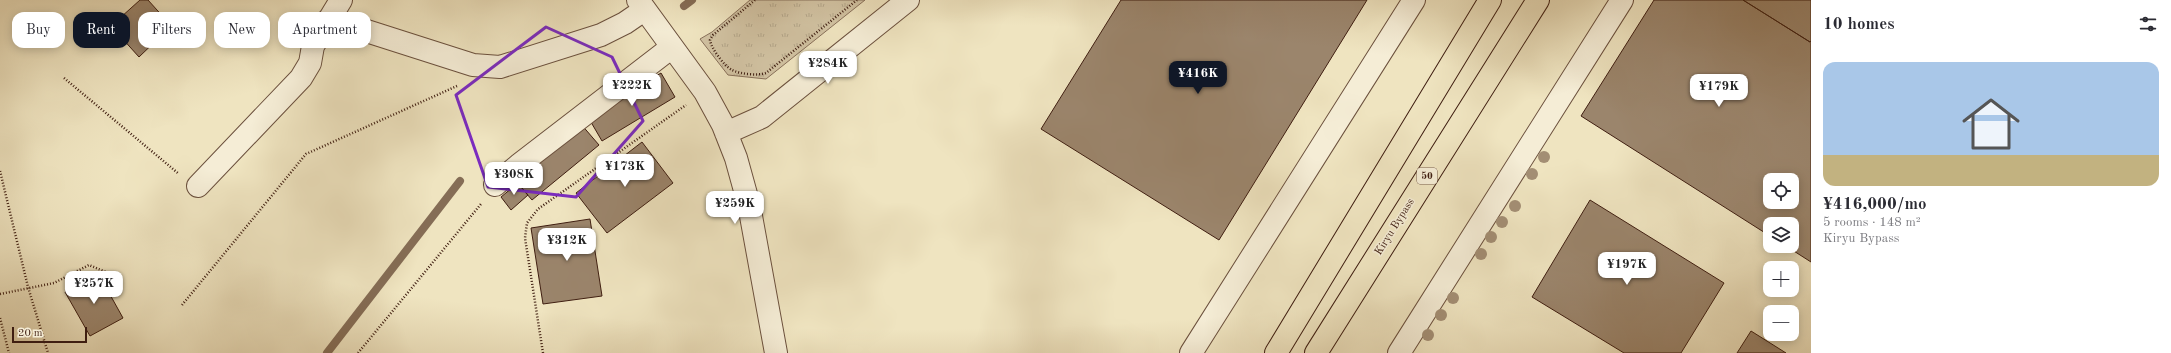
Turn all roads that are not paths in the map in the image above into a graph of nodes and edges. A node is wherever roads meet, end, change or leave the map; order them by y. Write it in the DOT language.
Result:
graph roads {
  1 [pos="341,0"];
  2 [pos="908,0"];
  3 [pos="1414,0"];
  4 [pos="1490,0"];
  5 [pos="1538,0"];
  6 [pos="1622,0"];
  7 [pos="641,5"];
  8 [pos="333,12"];
  9 [pos="371,33"];
  10 [pos="672,47"];
  11 [pos="313,48"];
  12 [pos="726,133"];
  13 [pos="495,185"];
  14 [pos="198,186"];
  15 [pos="776,353"];
  16 [pos="1191,353"];
  17 [pos="1276,353"];
  18 [pos="1316,353"];
  19 [pos="1399,353"];
  1 -- 8 [label="street"];
  2 -- 12 [label="street"];
  3 -- 16 [label="street"];
  4 -- 17 [label="highway"];
  5 -- 18 [label="highway, Kiryu Bypass / 50"];
  6 -- 19 [label="street"];
  7 -- 9 [label="street"];
  7 -- 10 [label="street"];
  10 -- 12 [label="street"];
  10 -- 13 [label="street"];
  11 -- 14 [label="street"];
  12 -- 15 [label="street"];
}
